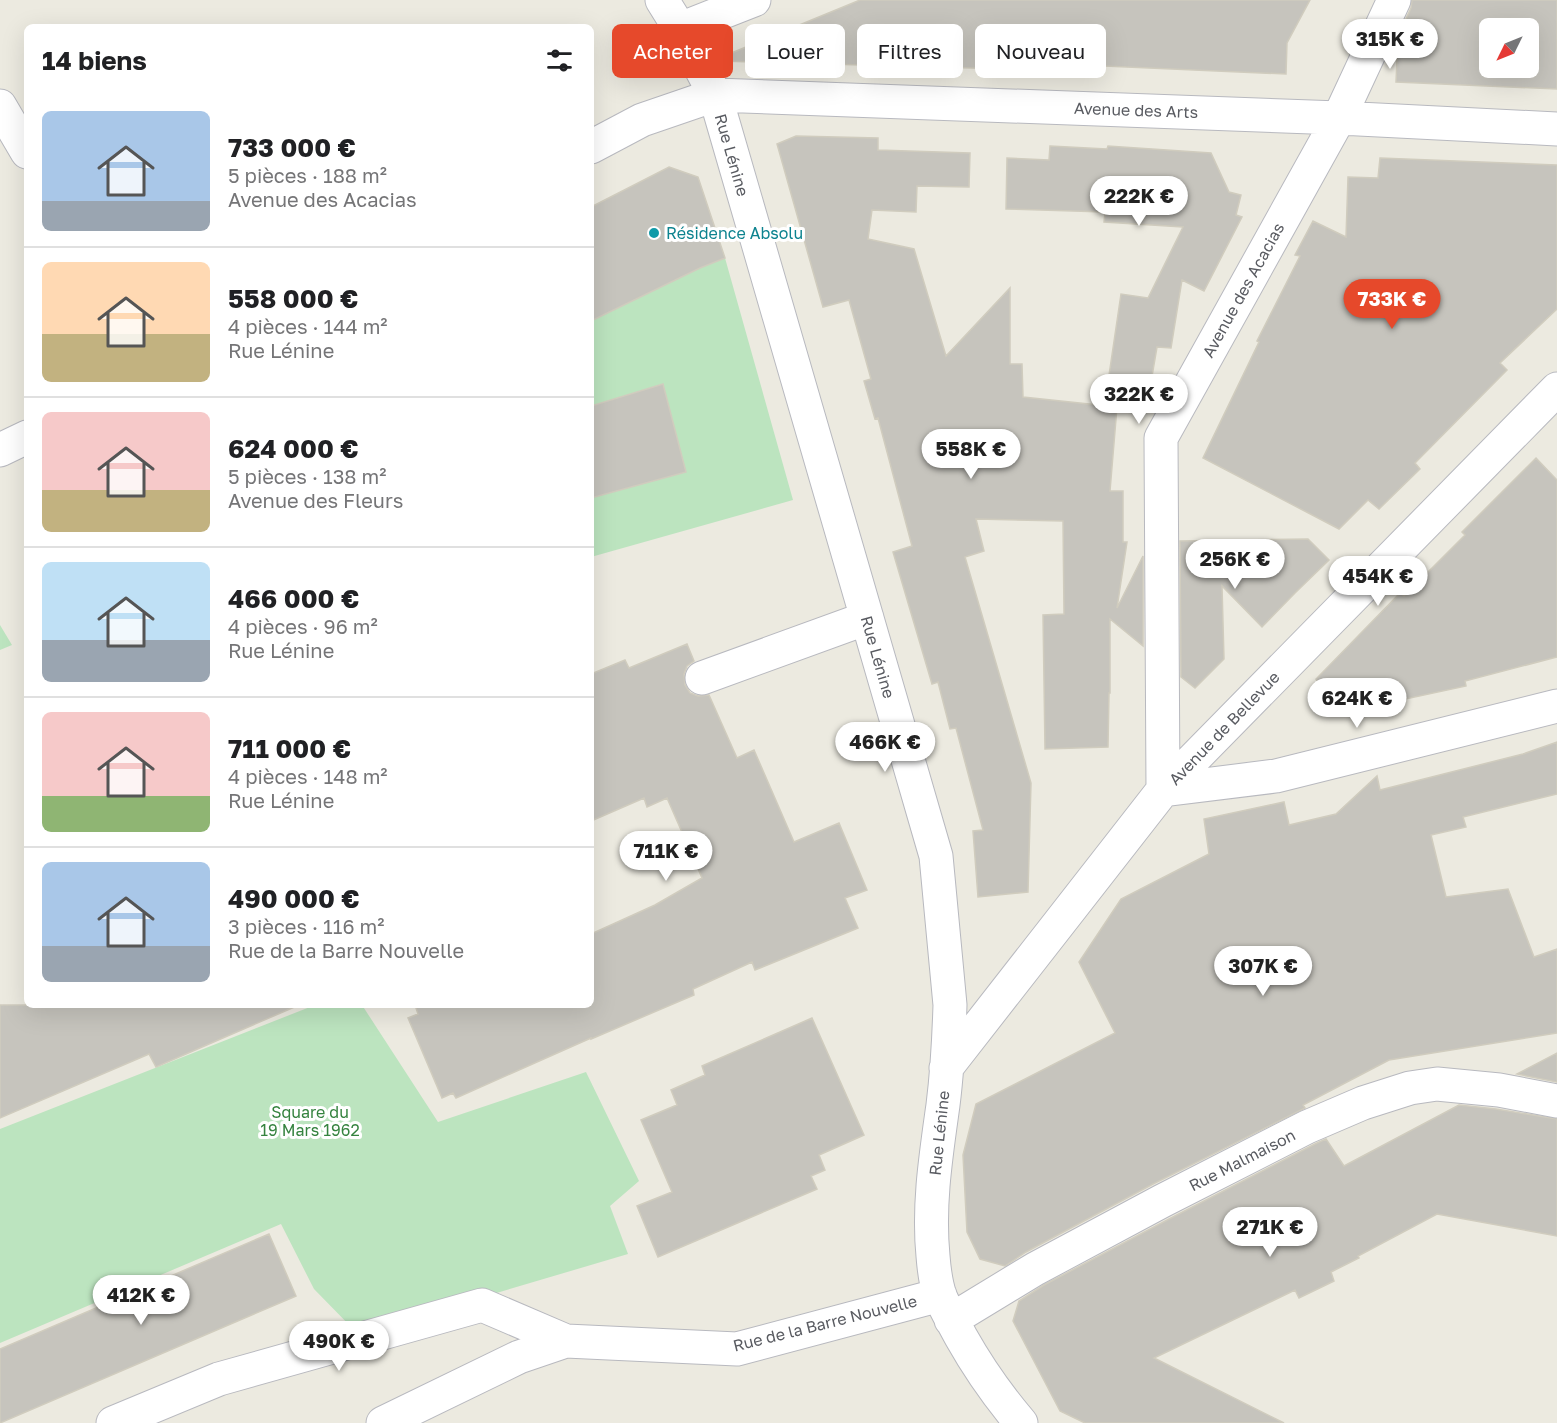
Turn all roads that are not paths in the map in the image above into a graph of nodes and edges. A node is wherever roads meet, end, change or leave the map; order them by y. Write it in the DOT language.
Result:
graph roads {
  1 [pos="662,0"];
  2 [pos="754,0"];
  3 [pos="1394,0"];
  4 [pos="677,24"];
  5 [pos="693,24"];
  6 [pos="706,78"];
  7 [pos="715,95"];
  8 [pos="0,106"];
  9 [pos="1339,118"];
  10 [pos="1557,129"];
  11 [pos="594,145"];
  12 [pos="24,147"];
  13 [pos="1557,389"];
  14 [pos="24,438"];
  15 [pos="0,450"];
  16 [pos="867,618"];
  17 [pos="702,678"];
  18 [pos="1557,706"];
  19 [pos="1163,790"];
  20 [pos="946,1068"];
  21 [pos="1557,1101"];
  22 [pos="946,1308"];
  23 [pos="566,1341"];
  24 [pos="113,1423"];
  25 [pos="383,1423"];
  26 [pos="1022,1423"];
  1 -- 4 [label="street, Rue Lénine"];
  2 -- 5 [label="street"];
  3 -- 9 [label="street, Avenue des Acacias"];
  6 -- 7 [label="street, Rue Lénine"];
  7 -- 9 [label="street, Avenue des Arts"];
  7 -- 11 [label="street"];
  7 -- 16 [label="street, Rue Lénine"];
  8 -- 12 [label="street"];
  9 -- 10 [label="street, Avenue des Arts"];
  9 -- 19 [label="street, Avenue des Acacias"];
  13 -- 19 [label="street, Avenue de Bellevue"];
  14 -- 15 [label="street"];
  16 -- 17 [label="street"];
  16 -- 20 [label="street, Rue Lénine"];
  18 -- 19 [label="street"];
  19 -- 20 [label="street, Avenue de Bellevue"];
  20 -- 22 [label="street, Rue Lénine"];
  21 -- 22 [label="street, Rue Malmaison"];
  22 -- 23 [label="street, Rue de la Barre Nouvelle"];
  22 -- 26 [label="street, Rue Lénine"];
  23 -- 24 [label="street, Rue de la Barre Nouvelle"];
  23 -- 25 [label="street, Rue de la Barre Nouvelle"];
}
